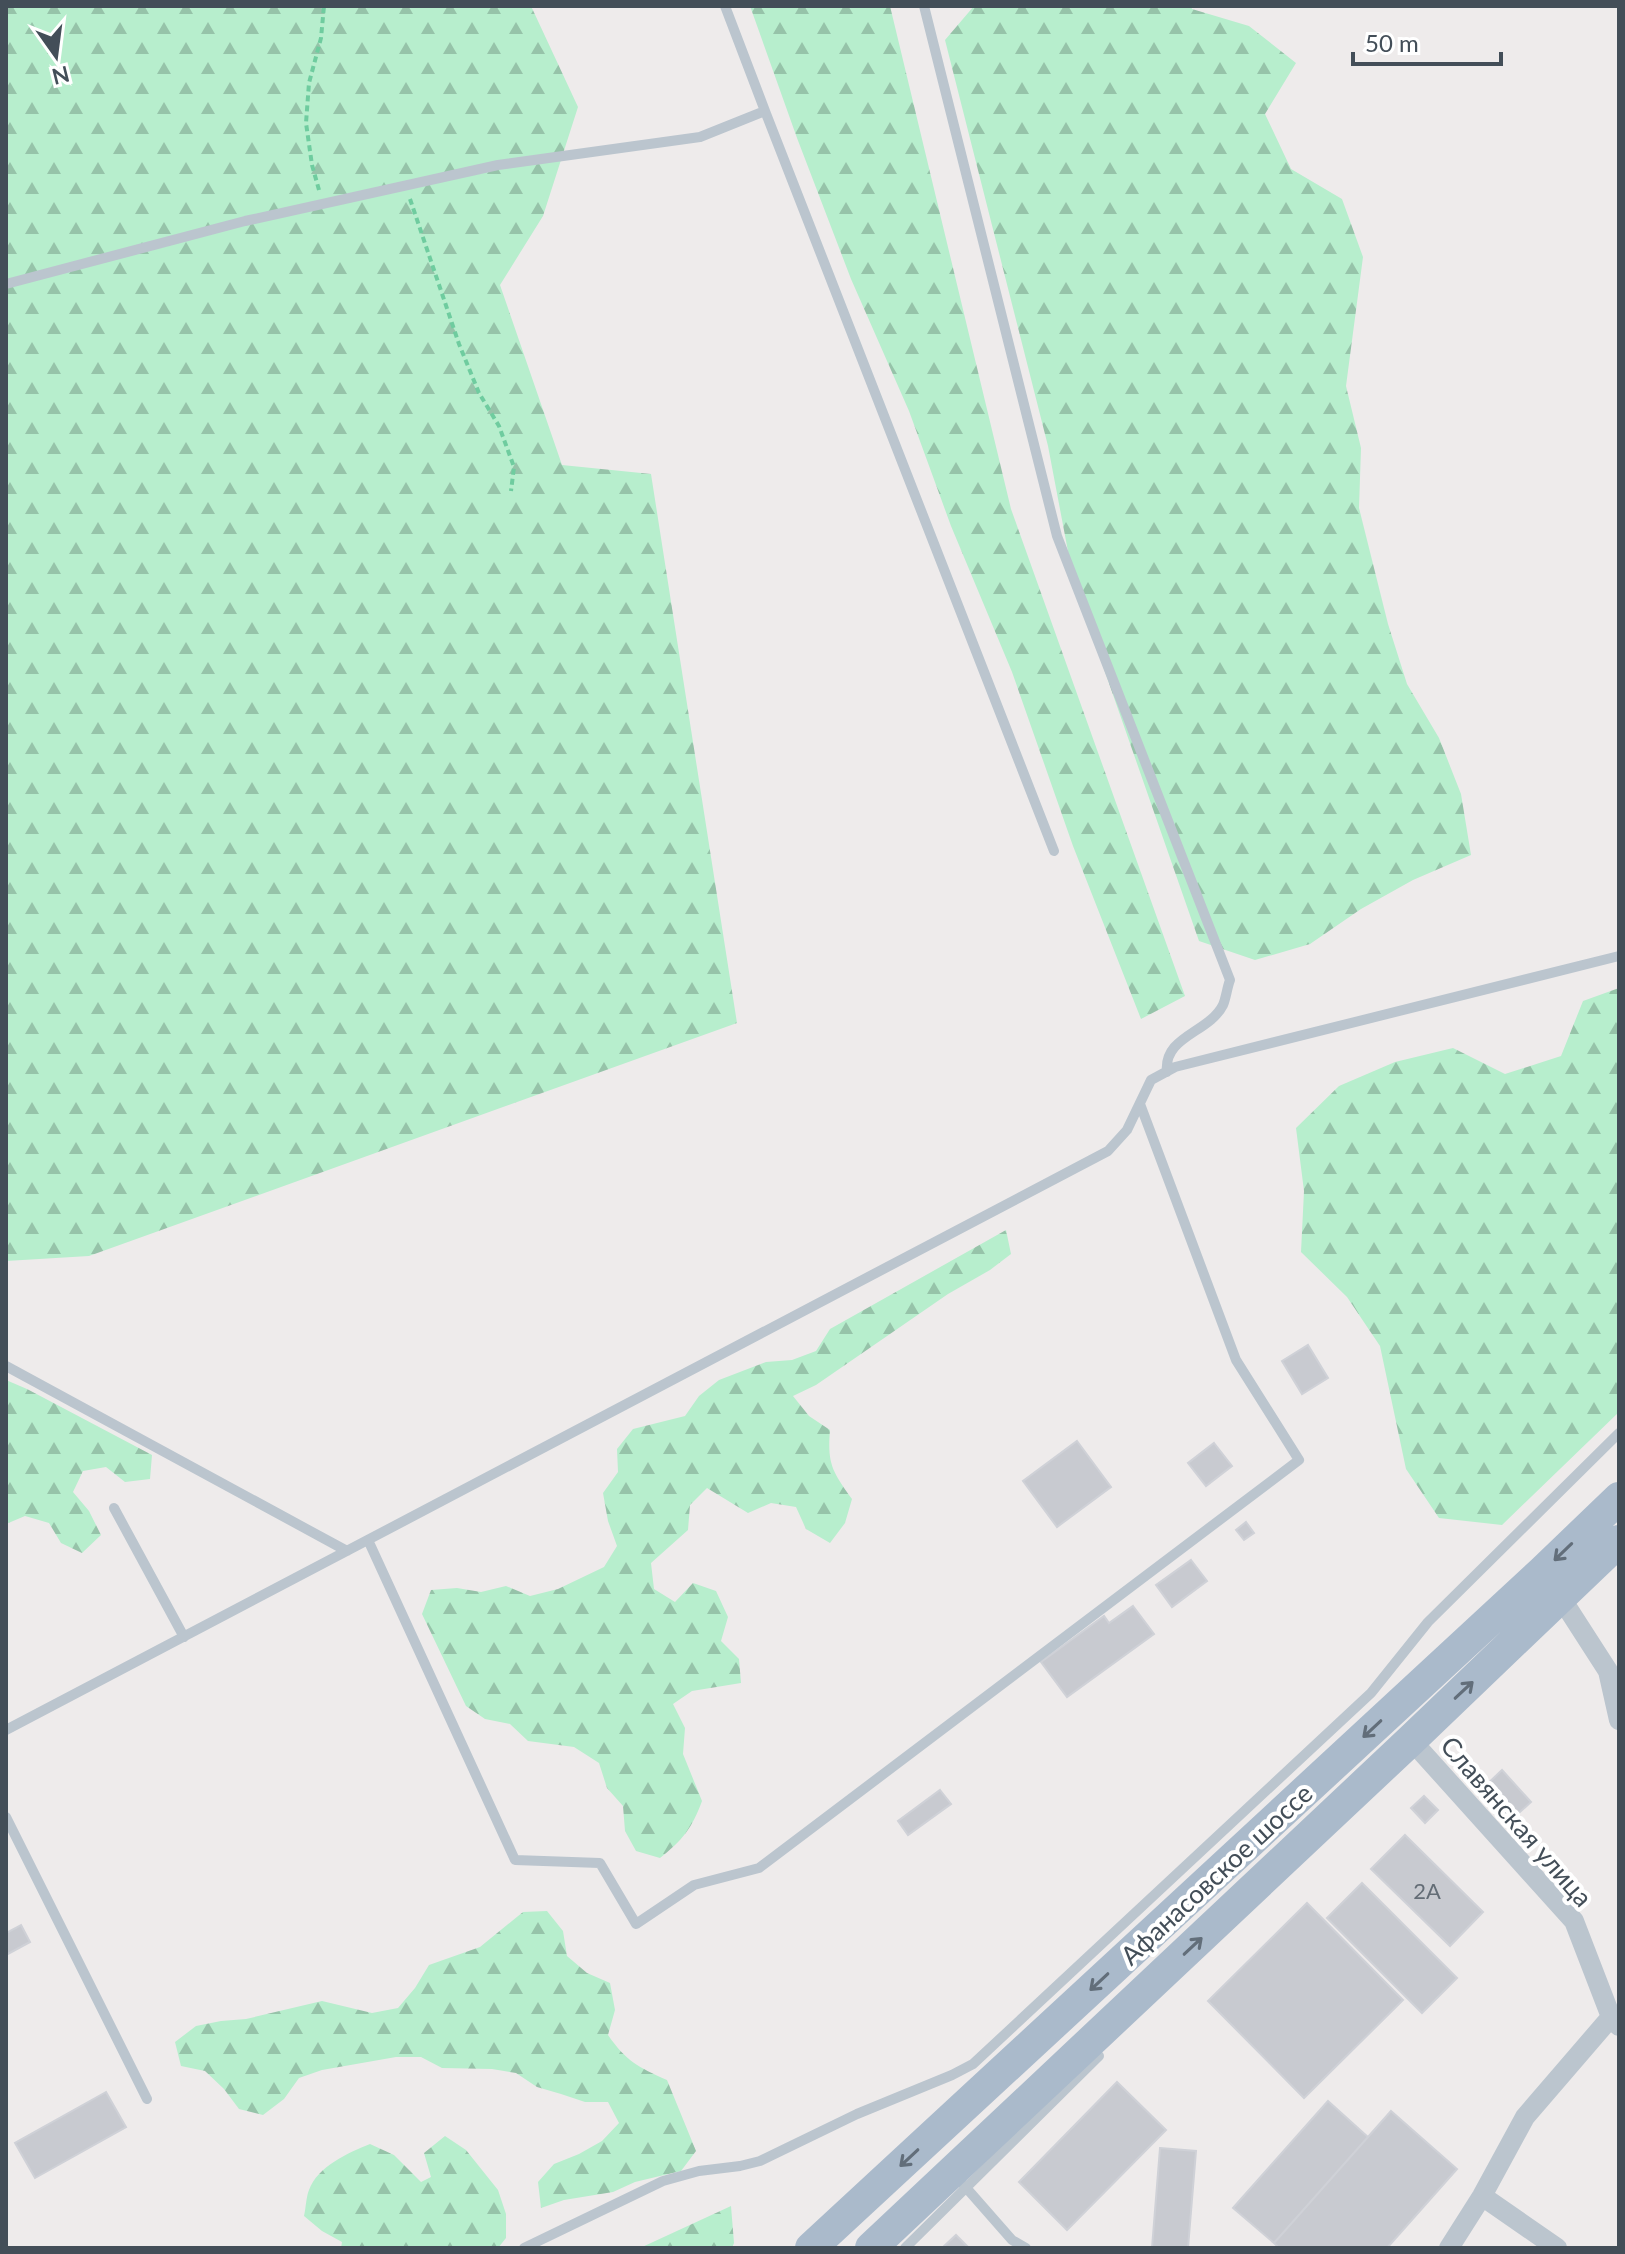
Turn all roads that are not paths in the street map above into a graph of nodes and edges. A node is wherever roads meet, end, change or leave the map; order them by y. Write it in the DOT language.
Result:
graph roads {
  1 [pos="725,6"];
  2 [pos="924,6"];
  3 [pos="765,111"];
  4 [pos="6,284"];
  5 [pos="1054,851"];
  6 [pos="1619,956"];
  7 [pos="1167,1072"];
  8 [pos="1140,1104"];
  9 [pos="6,1366"];
  10 [pos="1619,1433"];
  11 [pos="1619,1498"];
  12 [pos="114,1508"];
  13 [pos="368,1540"];
  14 [pos="1619,1541"];
  15 [pos="347,1551"];
  16 [pos="1561,1598"];
  17 [pos="184,1637"];
  18 [pos="1619,1720"];
  19 [pos="6,1730"];
  20 [pos="1411,1740"];
  21 [pos="6,1817"];
  22 [pos="1615,2021"];
  23 [pos="1099,2056"];
  24 [pos="147,2099"];
  25 [pos="959,2180"];
  26 [pos="1482,2196"];
  27 [pos="524,2248"];
  28 [pos="811,2248"];
  29 [pos="871,2248"];
  30 [pos="905,2248"];
  31 [pos="1026,2248"];
  32 [pos="1449,2248"];
  33 [pos="1557,2248"];
  1 -- 3 [label="lane"];
  2 -- 7 [label="lane"];
  3 -- 4 [label="lane"];
  3 -- 5 [label="lane"];
  6 -- 7 [label="lane"];
  7 -- 8 [label="lane"];
  8 -- 13 [label="lane"];
  8 -- 13 [label="lane"];
  9 -- 15 [label="lane"];
  10 -- 27 [label="lane"];
  11 -- 28 [label="main road, Афанасовское шоссе, one-way"];
  12 -- 17 [label="lane"];
  13 -- 15 [label="lane"];
  14 -- 16 [label="main road, Афанасовское шоссе"];
  15 -- 17 [label="lane"];
  16 -- 18 [label="street"];
  20 -- 16 [label="main road, Афанасовское шоссе, one-way"];
  17 -- 19 [label="lane"];
  20 -- 22 [label="street, Славянская улица"];
  25 -- 20 [label="main road, Афанасовское шоссе, one-way"];
  21 -- 24 [label="lane"];
  22 -- 26 [label="street"];
  23 -- 25 [label="lane"];
  25 -- 29 [label="main road, Афанасовское шоссе"];
  25 -- 30 [label="lane"];
  25 -- 31 [label="lane"];
  26 -- 32 [label="street"];
  26 -- 33 [label="street"];
}
